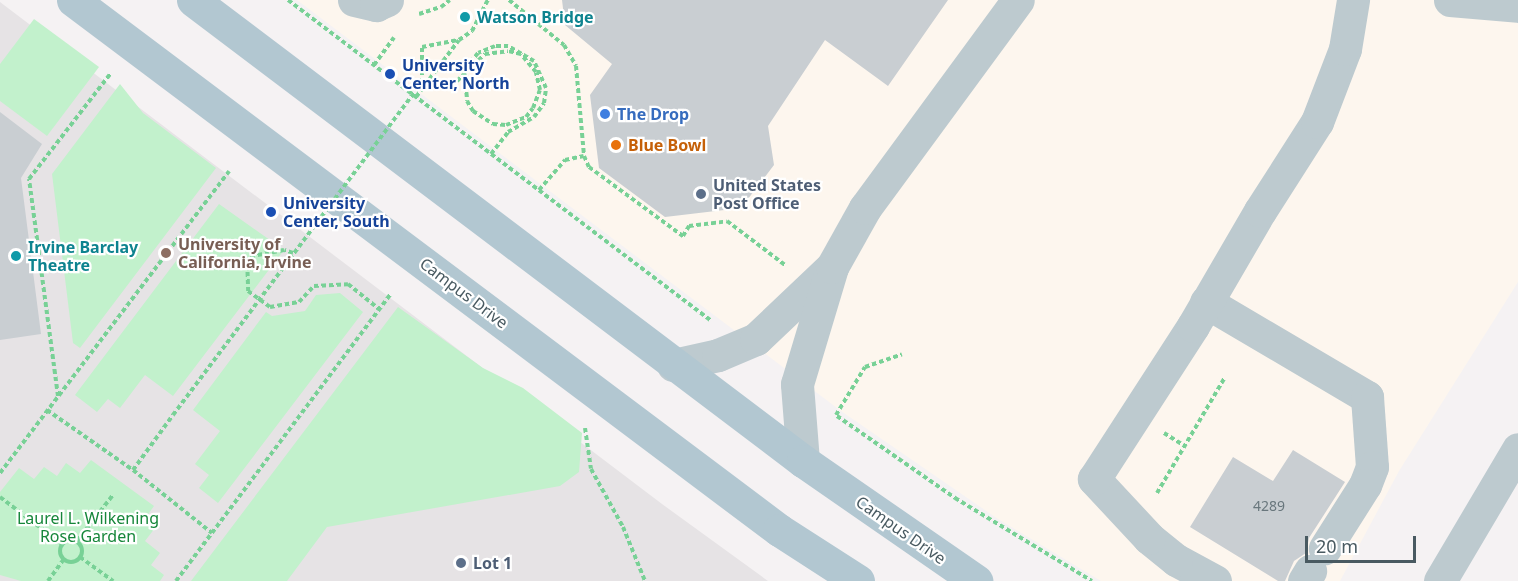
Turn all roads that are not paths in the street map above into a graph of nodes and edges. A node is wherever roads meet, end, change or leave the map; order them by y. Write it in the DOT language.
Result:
graph roads {
  1 [pos="73,0"];
  2 [pos="194,0"];
  3 [pos="354,0"];
  4 [pos="387,0"];
  5 [pos="1018,0"];
  6 [pos="1353,0"];
  7 [pos="1450,0"];
  8 [pos="1514,8"];
  9 [pos="832,267"];
  10 [pos="1206,302"];
  11 [pos="673,365"];
  12 [pos="1518,449"];
  13 [pos="803,461"];
  14 [pos="1313,566"];
  15 [pos="858,581"];
  16 [pos="976,581"];
  17 [pos="1215,581"];
  18 [pos="1440,581"];
  1 -- 15 [label="main road, Campus Drive"];
  2 -- 11 [label="main road, Campus Drive"];
  3 -- 4 [label="street"];
  5 -- 9 [label="street"];
  6 -- 10 [label="street"];
  7 -- 8 [label="street"];
  9 -- 11 [label="street"];
  9 -- 13 [label="street"];
  10 -- 14 [label="street"];
  10 -- 17 [label="street"];
  11 -- 13 [label="main road, Campus Drive"];
  12 -- 18 [label="street"];
  13 -- 16 [label="main road, Campus Drive"];
}
